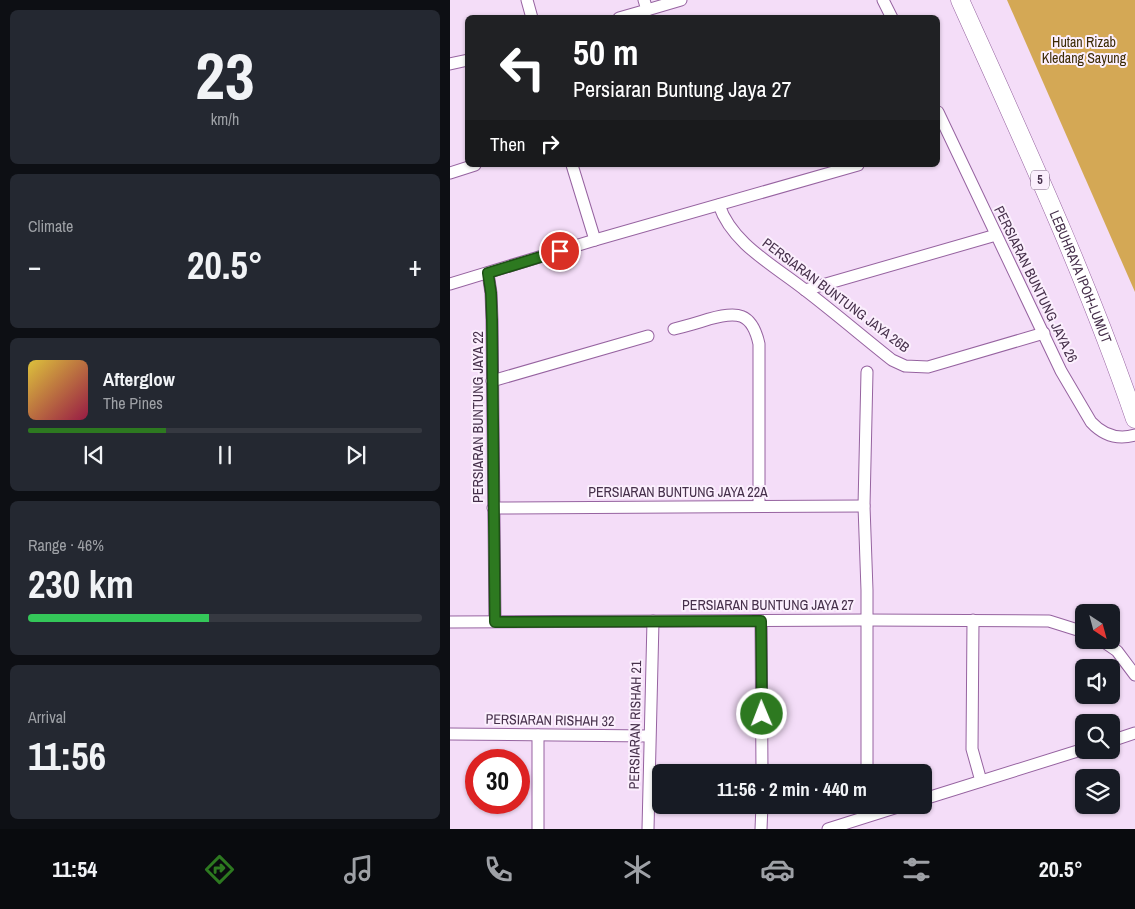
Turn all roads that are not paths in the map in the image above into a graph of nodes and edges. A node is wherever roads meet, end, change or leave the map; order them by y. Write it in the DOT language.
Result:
graph roads {
  1 [pos="527,0"];
  2 [pos="681,0"];
  3 [pos="883,0"];
  4 [pos="960,0"];
  5 [pos="646,5"];
  6 [pos="531,15"];
  7 [pos="625,15"];
  8 [pos="890,15"];
  9 [pos="465,61"];
  10 [pos="450,64"];
  11 [pos="940,116"];
  12 [pos="950,138"];
  13 [pos="940,141"];
  14 [pos="469,167"];
  15 [pos="573,167"];
  16 [pos="847,167"];
  17 [pos="450,173"];
  18 [pos="718,205"];
  19 [pos="996,235"];
  20 [pos="595,240"];
  21 [pos="488,273"];
  22 [pos="450,284"];
  23 [pos="805,290"];
  24 [pos="674,329"];
  25 [pos="1044,334"];
  26 [pos="648,336"];
  27 [pos="867,372"];
  28 [pos="492,381"];
  29 [pos="1135,419"];
  30 [pos="1135,435"];
  31 [pos="759,506"];
  32 [pos="864,506"];
  33 [pos="493,508"];
  34 [pos="866,620"];
  35 [pos="972,620"];
  36 [pos="653,621"];
  37 [pos="761,621"];
  38 [pos="450,622"];
  39 [pos="495,622"];
  40 [pos="1075,629"];
  41 [pos="1114,649"];
  42 [pos="1135,676"];
  43 [pos="450,734"];
  44 [pos="1135,734"];
  45 [pos="538,735"];
  46 [pos="649,736"];
  47 [pos="1120,738"];
  48 [pos="1075,752"];
  49 [pos="762,764"];
  50 [pos="868,764"];
  51 [pos="981,781"];
  52 [pos="932,796"];
  53 [pos="762,814"];
  54 [pos="862,814"];
  55 [pos="538,829"];
  56 [pos="648,829"];
  57 [pos="762,829"];
  58 [pos="828,829"];
  1 -- 6 [label="street"];
  2 -- 5 [label="street"];
  3 -- 8 [label="street"];
  4 -- 29 [label="highway, LEBUHRAYA IPOH-LUMUT / 5"];
  5 -- 7 [label="street"];
  9 -- 10 [label="street"];
  11 -- 12 [label="street, PERSIARAN BUNTUNG JAYA 26"];
  12 -- 13 [label="street"];
  12 -- 19 [label="street, PERSIARAN BUNTUNG JAYA 26"];
  14 -- 17 [label="street"];
  15 -- 20 [label="street"];
  16 -- 18 [label="street"];
  18 -- 20 [label="street"];
  18 -- 23 [label="street, PERSIARAN BUNTUNG JAYA 26B"];
  19 -- 23 [label="street"];
  19 -- 25 [label="street, PERSIARAN BUNTUNG JAYA 26"];
  20 -- 21 [label="street"];
  21 -- 22 [label="street"];
  21 -- 28 [label="street, PERSIARAN BUNTUNG JAYA 22"];
  23 -- 25 [label="street, PERSIARAN BUNTUNG JAYA 26B"];
  24 -- 31 [label="street"];
  25 -- 30 [label="street, PERSIARAN BUNTUNG JAYA 26"];
  26 -- 28 [label="street"];
  27 -- 32 [label="street"];
  28 -- 33 [label="street, PERSIARAN BUNTUNG JAYA 22"];
  31 -- 32 [label="street, PERSIARAN BUNTUNG JAYA 22A"];
  31 -- 33 [label="street, PERSIARAN BUNTUNG JAYA 22A"];
  32 -- 34 [label="street"];
  33 -- 39 [label="street, PERSIARAN BUNTUNG JAYA 22"];
  34 -- 35 [label="street, PERSIARAN BUNTUNG JAYA 27"];
  34 -- 37 [label="street, PERSIARAN BUNTUNG JAYA 27"];
  34 -- 50 [label="street"];
  35 -- 40 [label="street, PERSIARAN BUNTUNG JAYA 27"];
  35 -- 51 [label="street"];
  36 -- 37 [label="street, PERSIARAN BUNTUNG JAYA 27"];
  36 -- 39 [label="street, PERSIARAN BUNTUNG JAYA 27"];
  36 -- 46 [label="street, PERSIARAN RISHAH 21"];
  37 -- 49 [label="street"];
  38 -- 39 [label="street, PERSIARAN BUNTUNG JAYA 27"];
  41 -- 42 [label="street"];
  43 -- 45 [label="street, PERSIARAN RISHAH 32"];
  44 -- 47 [label="street"];
  45 -- 46 [label="street, PERSIARAN RISHAH 32"];
  45 -- 55 [label="street"];
  46 -- 56 [label="street, PERSIARAN RISHAH 21"];
  48 -- 51 [label="street"];
  51 -- 52 [label="street"];
  53 -- 57 [label="street"];
  54 -- 58 [label="street"];
}
